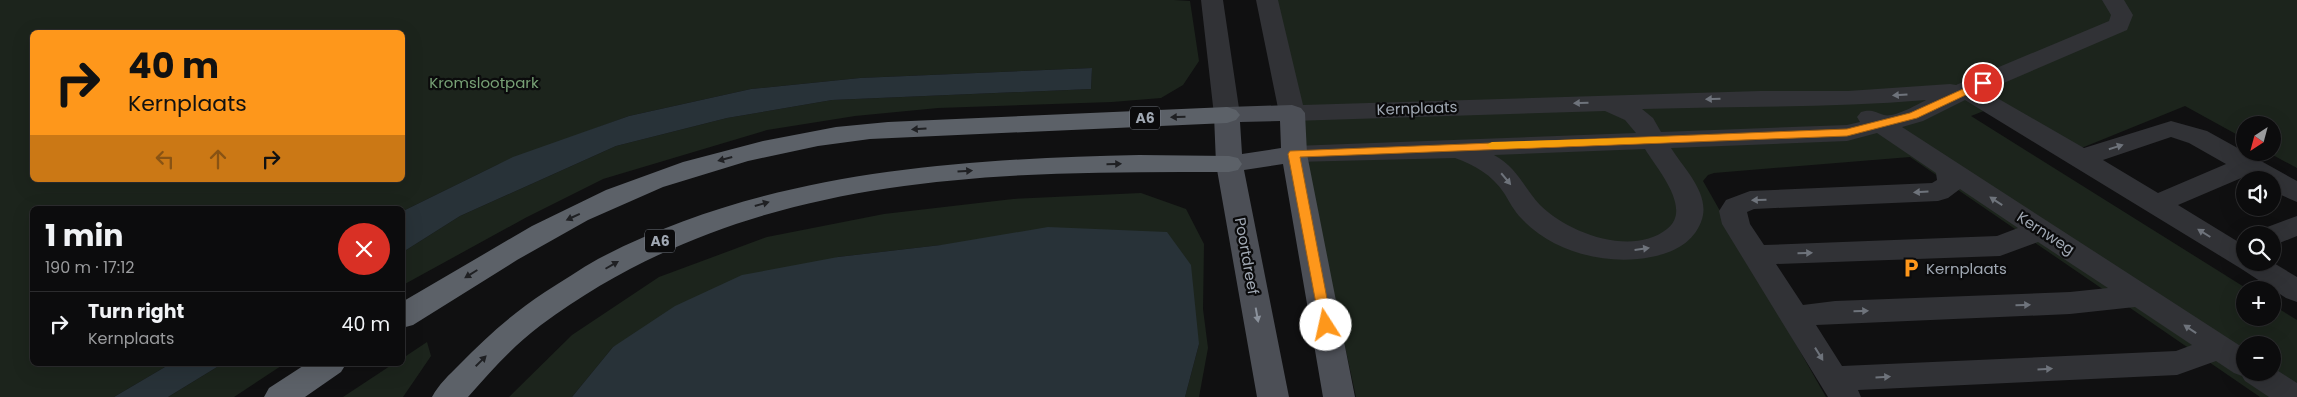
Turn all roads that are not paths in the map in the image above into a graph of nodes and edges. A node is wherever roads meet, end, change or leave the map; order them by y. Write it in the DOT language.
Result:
graph roads {
  1 [pos="1212,0"];
  2 [pos="1267,0"];
  3 [pos="2112,0"];
  4 [pos="1966,90"];
  5 [pos="1848,99"];
  6 [pos="1606,102"];
  7 [pos="1292,114"];
  8 [pos="1227,115"];
  9 [pos="1880,125"];
  10 [pos="1653,141"];
  11 [pos="1450,148"];
  12 [pos="1294,154"];
  13 [pos="2081,158"];
  14 [pos="1230,164"];
  15 [pos="2248,165"];
  16 [pos="1946,168"];
  17 [pos="2297,193"];
  18 [pos="2156,204"];
  19 [pos="2297,225"];
  20 [pos="2041,230"];
  21 [pos="2281,232"];
  22 [pos="2236,251"];
  23 [pos="1756,255"];
  24 [pos="2267,271"];
  25 [pos="2297,291"];
  26 [pos="2140,296"];
  27 [pos="405,314"];
  28 [pos="1795,316"];
  29 [pos="2219,348"];
  30 [pos="2236,359"];
  31 [pos="327,366"];
  32 [pos="2269,381"];
  33 [pos="1840,388"];
  34 [pos="280,397"];
  35 [pos="448,397"];
  36 [pos="1272,397"];
  37 [pos="1339,397"];
  38 [pos="2293,397"];
  1 -- 8 [label="street"];
  2 -- 7 [label="street"];
  3 -- 4 [label="street, Kernplaats"];
  4 -- 5 [label="street, Kernplaats, one-way"];
  4 -- 9 [label="street, Kernplaats"];
  4 -- 13 [label="street"];
  5 -- 6 [label="street, Kernplaats, one-way"];
  5 -- 9 [label="street, Kernweg"];
  6 -- 7 [label="street, Kernplaats, one-way"];
  6 -- 10 [label="street, Kernplaats"];
  7 -- 8 [label="main road, Kernplaats"];
  7 -- 12 [label="main road"];
  8 -- 14 [label="main road, Poortdreef"];
  8 -- 27 [label="highway, A6, one-way"];
  9 -- 10 [label="street, Kernplaats"];
  9 -- 16 [label="street, Kernweg"];
  10 -- 11 [label="street, Kernplaats"];
  11 -- 10 [label="street, Kernplaats, one-way"];
  11 -- 12 [label="street, Kernplaats"];
  12 -- 14 [label="main road, Kernplaats"];
  12 -- 37 [label="main road"];
  13 -- 15 [label="street, one-way"];
  13 -- 18 [label="street"];
  35 -- 14 [label="highway, A6, one-way"];
  14 -- 36 [label="main road, Poortdreef, one-way"];
  15 -- 17 [label="street"];
  15 -- 18 [label="street"];
  20 -- 16 [label="street, Kernweg, one-way"];
  16 -- 23 [label="street, one-way"];
  22 -- 18 [label="street, one-way"];
  19 -- 21 [label="street"];
  23 -- 20 [label="street, one-way"];
  20 -- 26 [label="street, Kernweg"];
  23 -- 28 [label="street"];
  24 -- 25 [label="street"];
  28 -- 26 [label="street, one-way"];
  29 -- 26 [label="street, Kernweg, one-way"];
  28 -- 33 [label="street, one-way"];
  29 -- 30 [label="street, Kernweg"];
  33 -- 29 [label="street, one-way"];
  31 -- 34 [label="highway"];
  32 -- 38 [label="street"];
}
